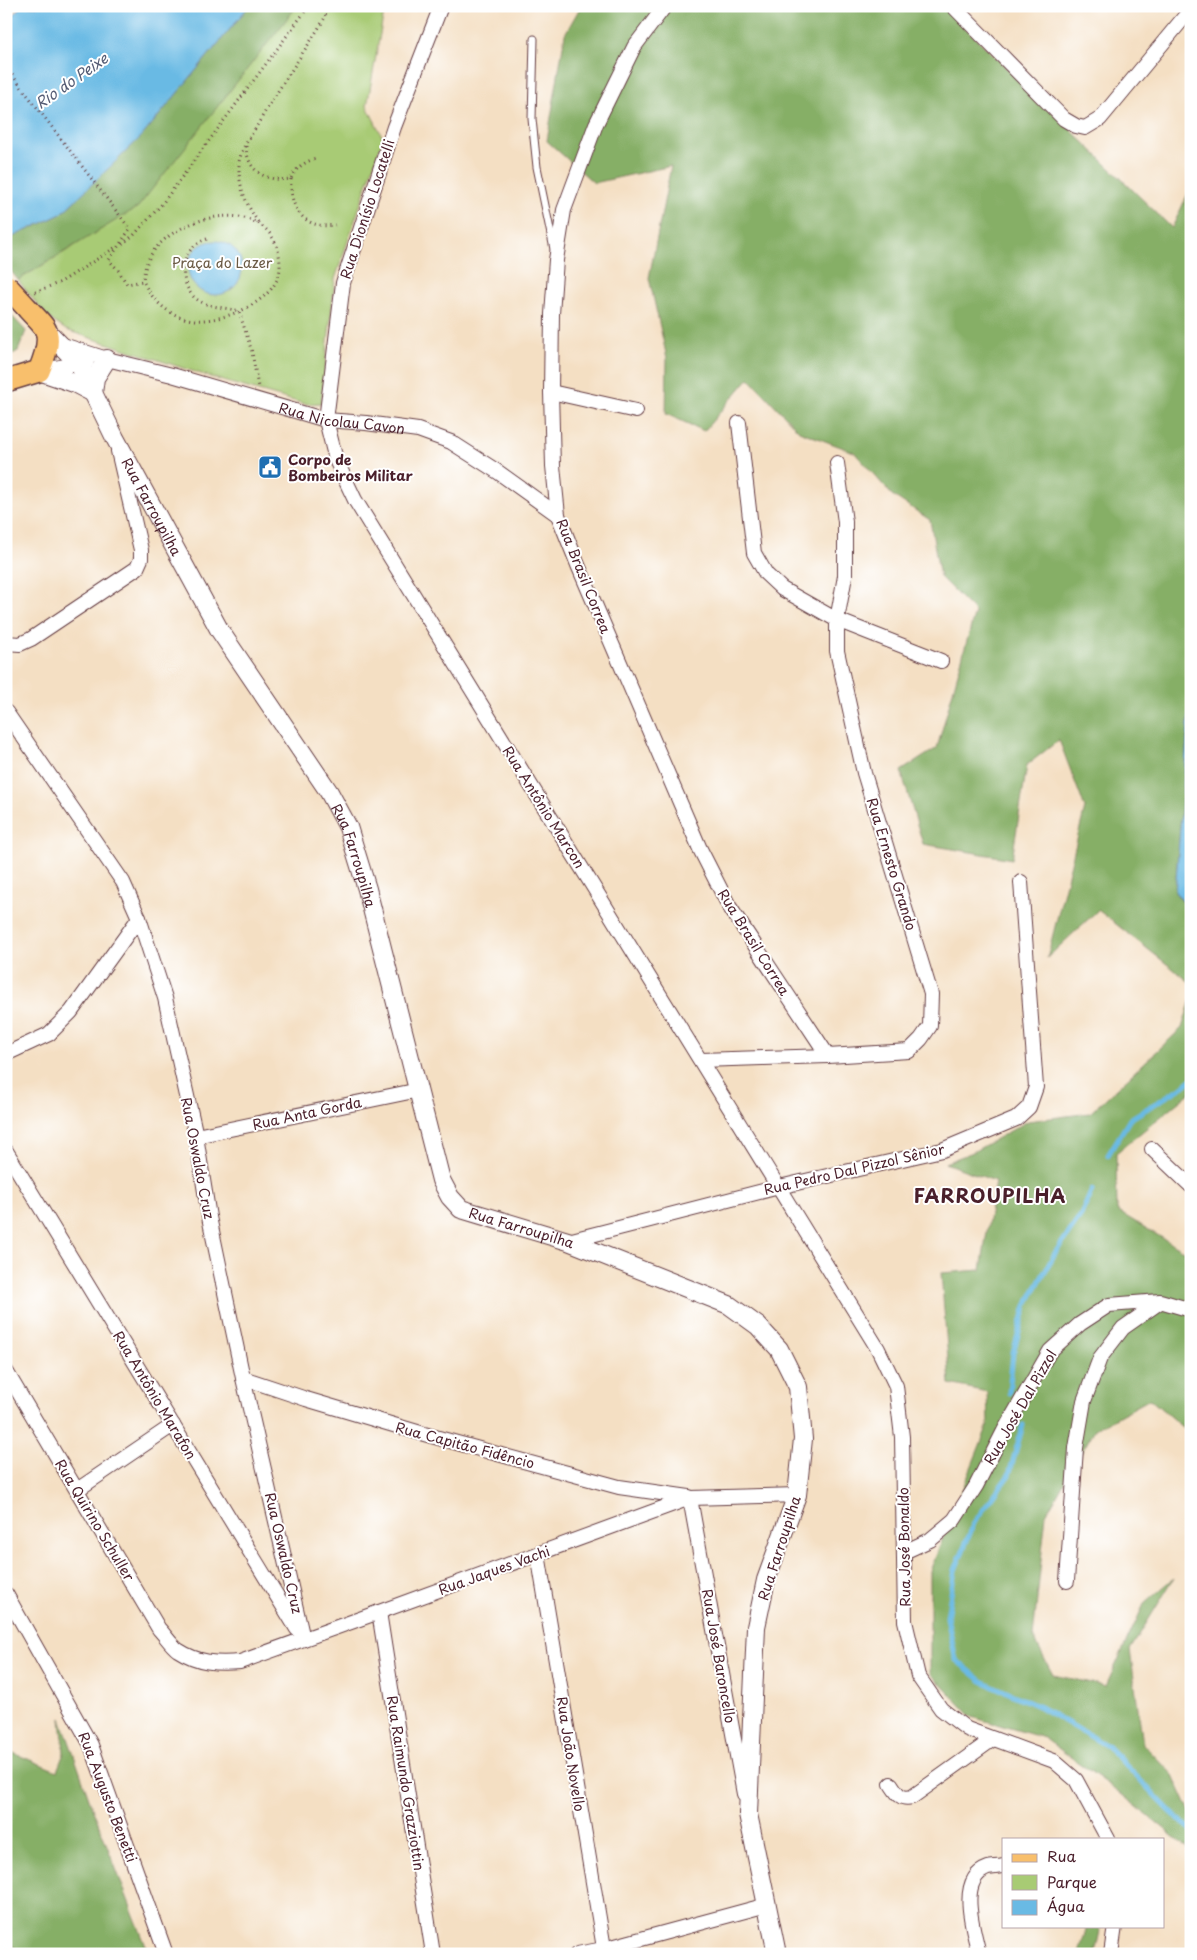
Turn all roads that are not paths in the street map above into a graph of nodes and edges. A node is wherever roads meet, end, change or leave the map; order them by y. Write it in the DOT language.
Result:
graph roads {
  1 [pos="441,6"];
  2 [pos="665,6"];
  3 [pos="954,6"];
  4 [pos="1191,9"];
  5 [pos="964,12"];
  6 [pos="534,39"];
  7 [pos="556,260"];
  8 [pos="6,285"];
  9 [pos="46,328"];
  10 [pos="63,346"];
  11 [pos="107,359"];
  12 [pos="79,364"];
  13 [pos="39,371"];
  14 [pos="6,381"];
  15 [pos="551,392"];
  16 [pos="94,393"];
  17 [pos="636,410"];
  18 [pos="326,420"];
  19 [pos="738,423"];
  20 [pos="115,438"];
  21 [pos="837,463"];
  22 [pos="558,515"];
  23 [pos="837,620"];
  24 [pos="6,643"];
  25 [pos="941,661"];
  26 [pos="6,712"];
  27 [pos="1021,882"];
  28 [pos="139,918"];
  29 [pos="6,1054"];
  30 [pos="828,1056"];
  31 [pos="700,1060"];
  32 [pos="419,1090"];
  33 [pos="196,1136"];
  34 [pos="1152,1149"];
  35 [pos="6,1151"];
  36 [pos="1191,1186"];
  37 [pos="779,1187"];
  38 [pos="568,1241"];
  39 [pos="1160,1301"];
  40 [pos="1191,1310"];
  41 [pos="6,1371"];
  42 [pos="243,1378"];
  43 [pos="173,1425"];
  44 [pos="77,1490"];
  45 [pos="797,1495"];
  46 [pos="690,1498"];
  47 [pos="904,1552"];
  48 [pos="538,1554"];
  49 [pos="1067,1582"];
  50 [pos="6,1594"];
  51 [pos="380,1612"];
  52 [pos="303,1639"];
  53 [pos="195,1658"];
  54 [pos="993,1739"];
  55 [pos="891,1784"];
  56 [pos="748,1814"];
  57 [pos="1107,1838"];
  58 [pos="1002,1866"];
  59 [pos="767,1905"];
  60 [pos="1115,1928"];
  61 [pos="604,1952"];
  62 [pos="166,1954"];
  63 [pos="433,1954"];
  64 [pos="577,1954"];
  65 [pos="777,1954"];
  66 [pos="979,1954"];
  67 [pos="1111,1954"];
  1 -- 18 [label="street, Rua Dionísio Locatelli"];
  2 -- 7 [label="street, Rua Brasil Correa"];
  3 -- 5 [label="street"];
  4 -- 5 [label="street"];
  6 -- 7 [label="lane"];
  7 -- 15 [label="street, Rua Brasil Correa"];
  8 -- 9 [label="main road, Rua Farroupilha, bridge"];
  9 -- 10 [label="street, Rua Farroupilha"];
  9 -- 13 [label="main road"];
  10 -- 11 [label="street, Rua Nicolau Cavon"];
  10 -- 12 [label="street, Rua Farroupilha"];
  11 -- 12 [label="street, Rua Nicolau Cavon"];
  11 -- 16 [label="street"];
  11 -- 18 [label="street, Rua Nicolau Cavon"];
  12 -- 13 [label="street, Rua Nicolau Cavon"];
  12 -- 16 [label="street, Rua Farroupilha"];
  13 -- 14 [label="main road, Rua Nicolau Cavon"];
  13 -- 16 [label="street"];
  15 -- 17 [label="street"];
  15 -- 22 [label="street, Rua Brasil Correa"];
  16 -- 20 [label="street, Rua Farroupilha"];
  18 -- 22 [label="street, Rua Nicolau Cavon"];
  18 -- 31 [label="street, Rua Antônio Marcon"];
  19 -- 23 [label="street"];
  20 -- 24 [label="street"];
  20 -- 32 [label="street, Rua Farroupilha"];
  21 -- 23 [label="street, Rua Ernesto Grando"];
  22 -- 30 [label="street, Rua Brasil Correa"];
  23 -- 25 [label="street"];
  23 -- 30 [label="street, Rua Ernesto Grando"];
  26 -- 28 [label="street, Rua Oswaldo Cruz"];
  27 -- 37 [label="street, Rua Pedro Dal Pizzol Sênior"];
  28 -- 29 [label="street"];
  28 -- 33 [label="street, Rua Oswaldo Cruz"];
  30 -- 31 [label="street, Rua Ernesto Grando"];
  31 -- 37 [label="street, Rua Antônio Marcon"];
  32 -- 33 [label="street, Rua Anta Gorda"];
  32 -- 38 [label="street, Rua Farroupilha"];
  33 -- 42 [label="street, Rua Oswaldo Cruz"];
  34 -- 36 [label="street"];
  35 -- 43 [label="street, Rua Antônio Marafon"];
  37 -- 38 [label="street, Rua Pedro Dal Pizzol Sênior"];
  37 -- 47 [label="street, Rua José Bonaldo"];
  38 -- 45 [label="street, Rua Farroupilha"];
  39 -- 40 [label="street, Rua José Dal Pizzol"];
  39 -- 47 [label="street, Rua José Dal Pizzol"];
  39 -- 49 [label="street"];
  41 -- 44 [label="street, Rua Quirino Schuller"];
  42 -- 46 [label="street, Rua Capitão Fidêncio"];
  42 -- 52 [label="street, Rua Oswaldo Cruz"];
  43 -- 44 [label="street"];
  43 -- 52 [label="street, Rua Antônio Marafon"];
  44 -- 53 [label="street, Rua Quirino Schuller"];
  45 -- 46 [label="street, Rua Jaques Vachi"];
  45 -- 56 [label="street, Rua Farroupilha"];
  46 -- 48 [label="street, Rua Jaques Vachi"];
  46 -- 56 [label="street, Rua José Baroncello"];
  47 -- 54 [label="street, Rua José Bonaldo"];
  48 -- 51 [label="street, Rua Jaques Vachi"];
  48 -- 61 [label="street, Rua João Novello"];
  50 -- 62 [label="street, Rua Augusto Benetti"];
  51 -- 52 [label="street, Rua Jaques Vachi"];
  51 -- 63 [label="street, Rua Raimundo Grazziottin"];
  52 -- 53 [label="street, Rua Jaques Vachi"];
  54 -- 55 [label="street"];
  54 -- 57 [label="street, Rua José Bonaldo"];
  56 -- 59 [label="street, Rua Farroupilha"];
  58 -- 66 [label="street"];
  59 -- 61 [label="street"];
  59 -- 65 [label="street, Rua Farroupilha"];
  60 -- 67 [label="street"];
  61 -- 64 [label="street"];
}
